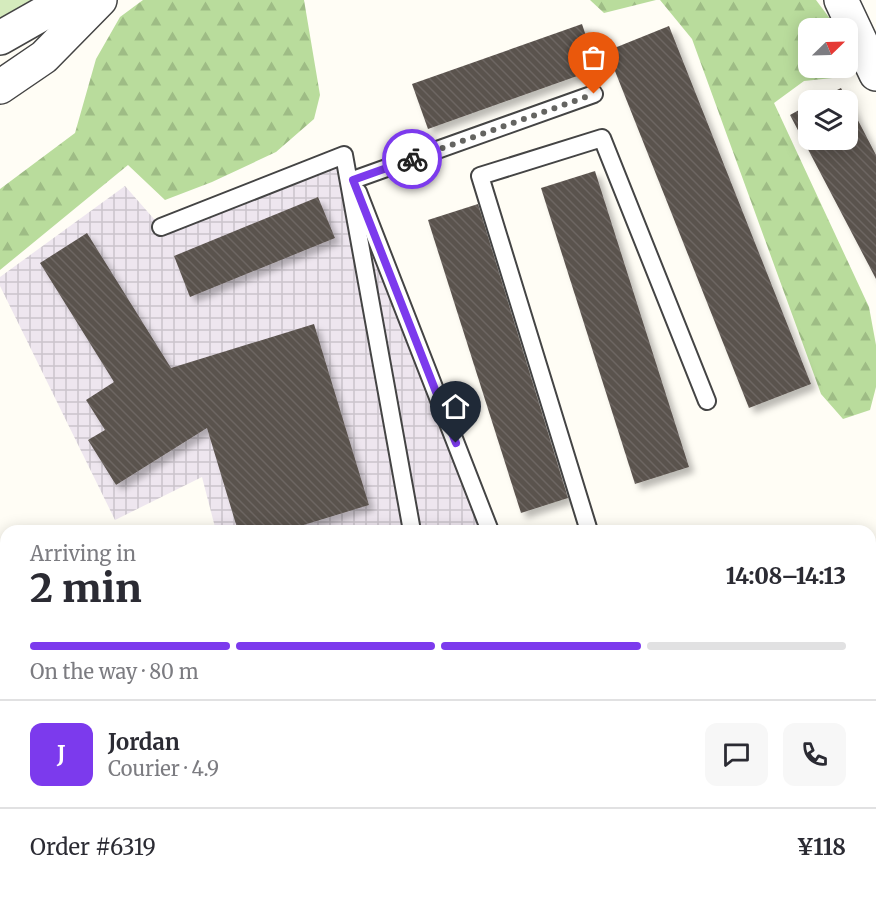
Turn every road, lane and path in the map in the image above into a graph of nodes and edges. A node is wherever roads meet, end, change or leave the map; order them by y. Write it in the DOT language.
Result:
graph roads {
  1 [pos="67,0"];
  2 [pos="100,0"];
  3 [pos="842,0"];
  4 [pos="0,38"];
  5 [pos="876,74"];
  6 [pos="0,87"];
  7 [pos="594,94"];
  8 [pos="344,155"];
  9 [pos="353,180"];
  10 [pos="161,227"];
  11 [pos="706,401"];
  12 [pos="411,525"];
  13 [pos="488,525"];
  14 [pos="587,525"];
  1 -- 4 [label="street"];
  2 -- 6 [label="street"];
  3 -- 5 [label="street"];
  7 -- 9 [label="lane"];
  8 -- 9 [label="lane"];
  8 -- 10 [label="lane"];
  8 -- 12 [label="lane"];
  9 -- 13 [label="lane"];
  11 -- 14 [label="lane"];
}
